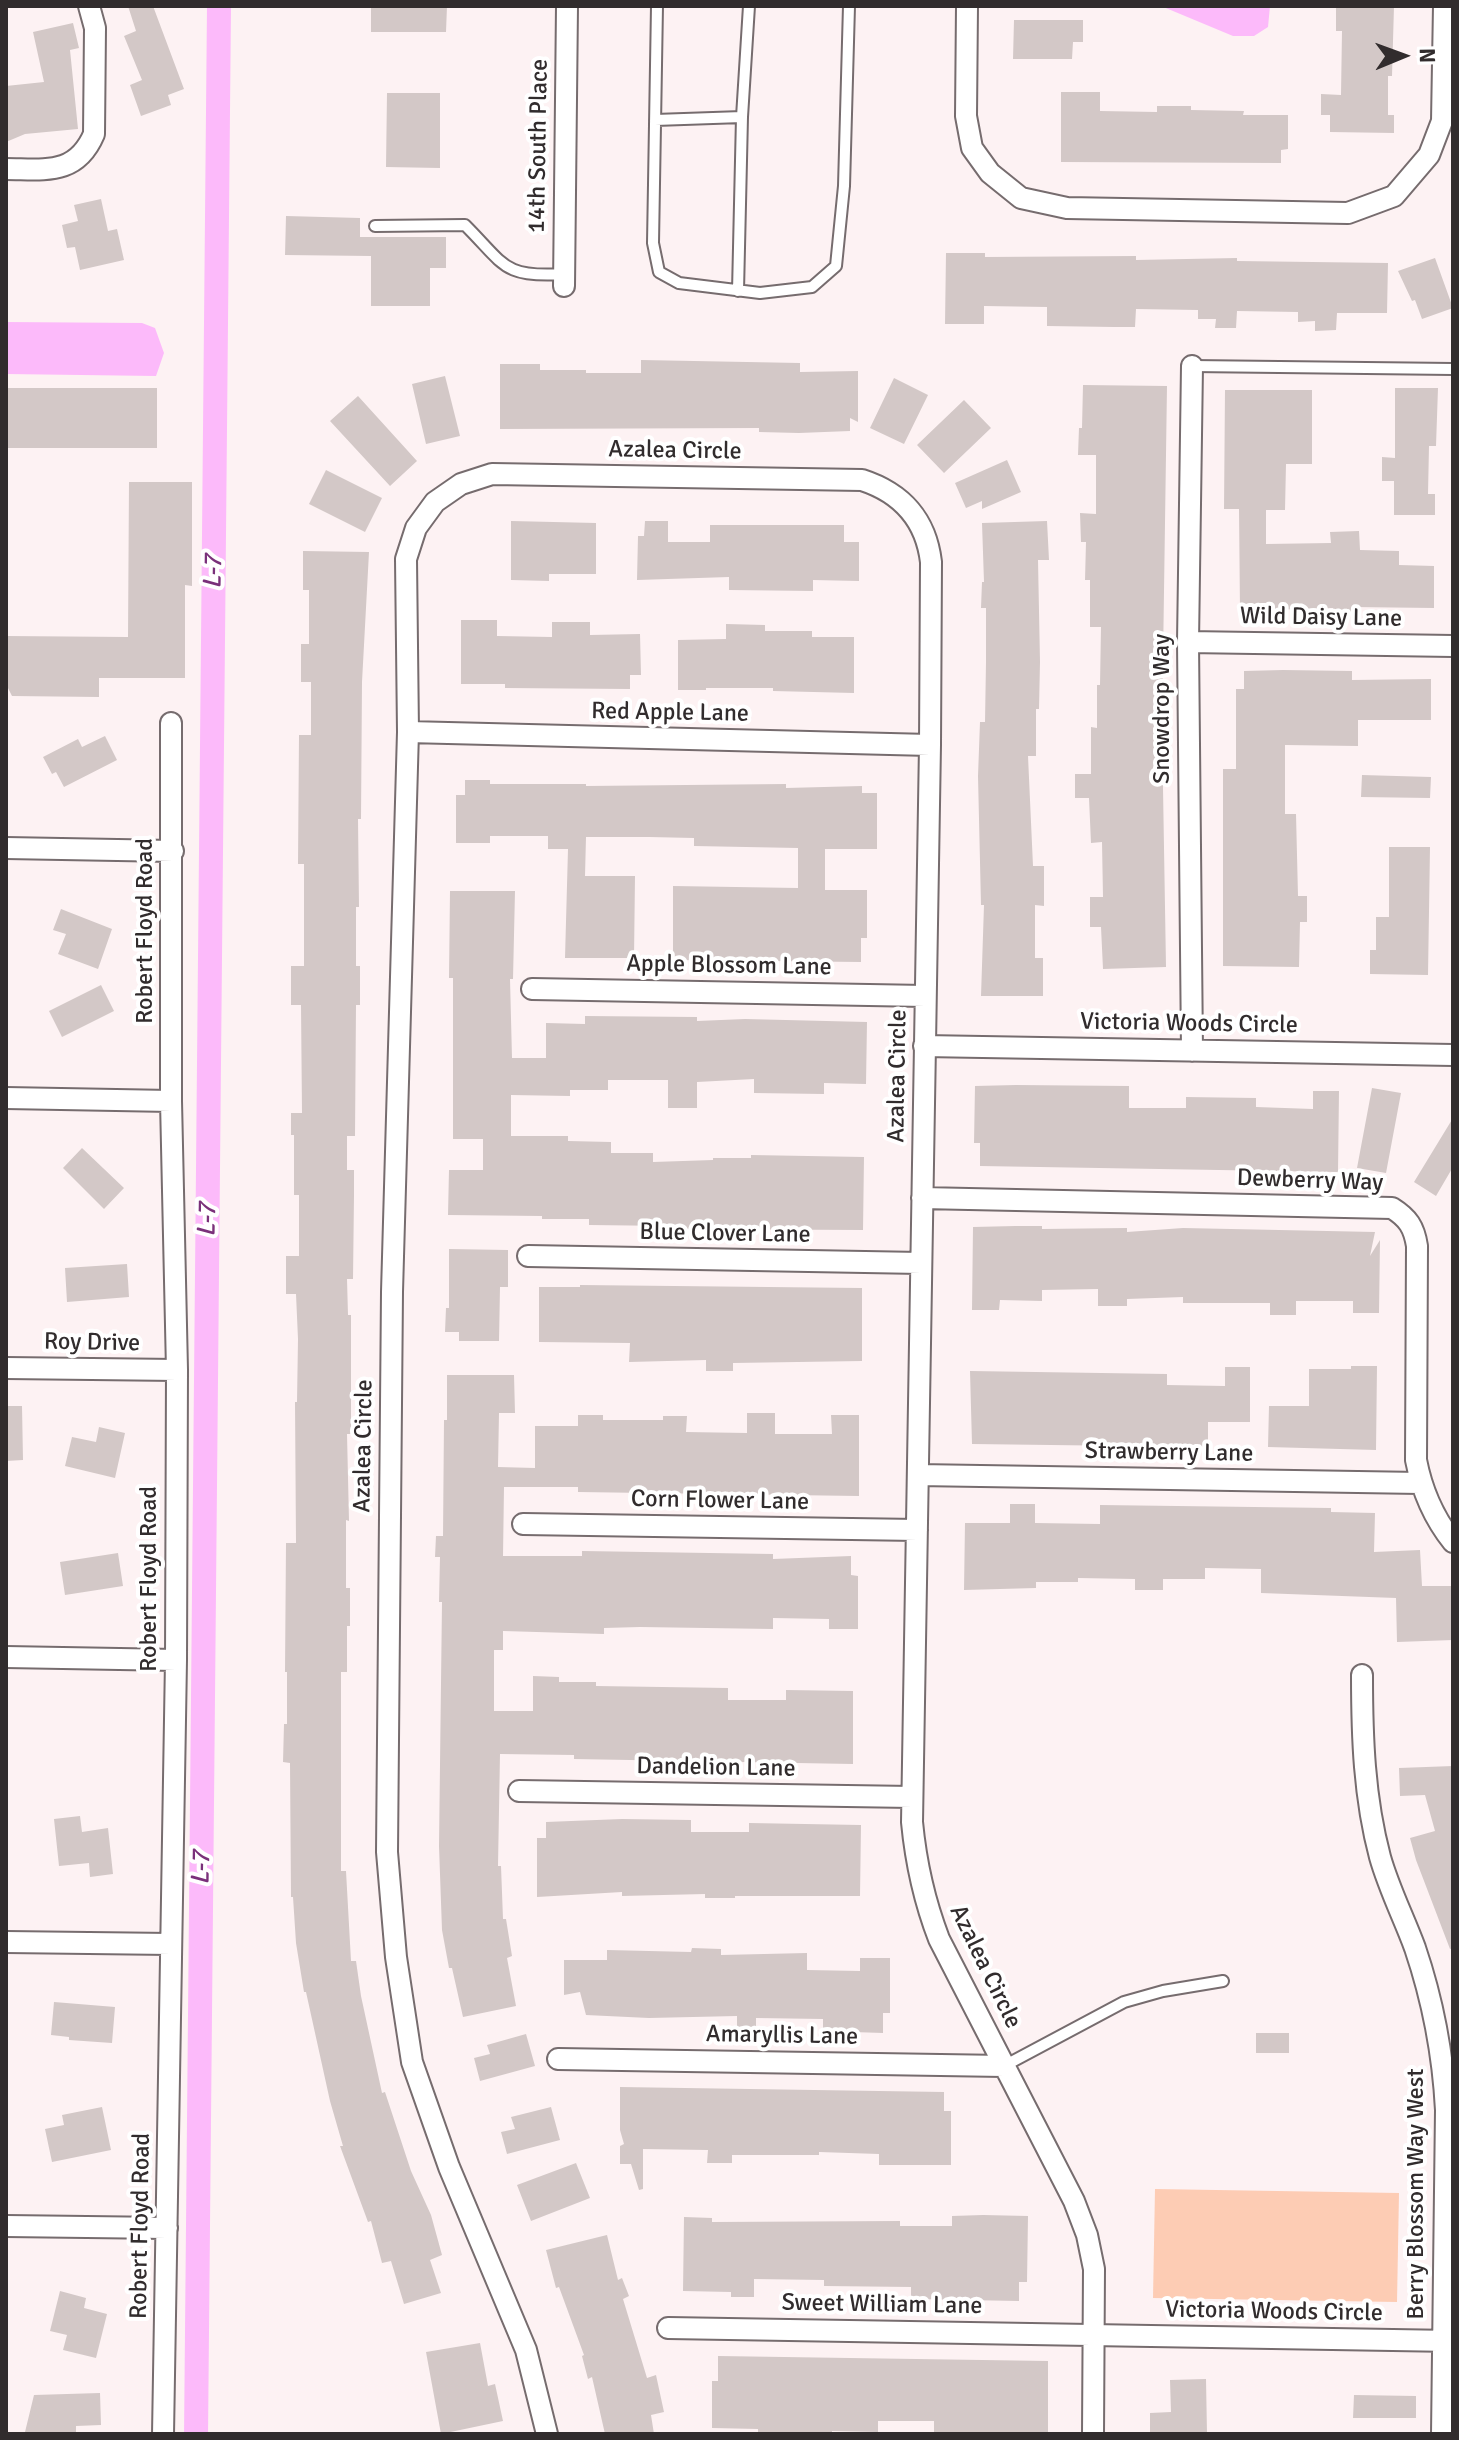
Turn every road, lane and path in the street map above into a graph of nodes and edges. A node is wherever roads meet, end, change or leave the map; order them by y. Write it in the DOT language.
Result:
graph roads {
  1 [pos="89,6"];
  2 [pos="567,6"];
  3 [pos="657,6"];
  4 [pos="749,6"];
  5 [pos="849,6"];
  6 [pos="967,6"];
  7 [pos="1444,6"];
  8 [pos="742,117"];
  9 [pos="655,120"];
  10 [pos="6,169"];
  11 [pos="375,226"];
  12 [pos="564,280"];
  13 [pos="738,291"];
  14 [pos="1192,366"];
  15 [pos="1453,369"];
  16 [pos="1188,642"];
  17 [pos="1453,646"];
  18 [pos="171,723"];
  19 [pos="408,732"];
  20 [pos="930,745"];
  21 [pos="6,848"];
  22 [pos="173,851"];
  23 [pos="532,989"];
  24 [pos="925,996"];
  25 [pos="924,1046"];
  26 [pos="1192,1051"];
  27 [pos="1453,1055"];
  28 [pos="6,1098"];
  29 [pos="171,1101"];
  30 [pos="922,1198"];
  31 [pos="528,1256"];
  32 [pos="921,1263"];
  33 [pos="6,1368"];
  34 [pos="177,1370"];
  35 [pos="918,1475"];
  36 [pos="1420,1483"];
  37 [pos="523,1524"];
  38 [pos="917,1530"];
  39 [pos="1453,1542"];
  40 [pos="6,1657"];
  41 [pos="176,1660"];
  42 [pos="1362,1675"];
  43 [pos="519,1791"];
  44 [pos="912,1797"];
  45 [pos="6,1942"];
  46 [pos="171,1944"];
  47 [pos="1223,1981"];
  48 [pos="558,2059"];
  49 [pos="1004,2066"];
  50 [pos="6,2226"];
  51 [pos="167,2228"];
  52 [pos="668,2328"];
  53 [pos="1095,2335"];
  54 [pos="1448,2341"];
  55 [pos="163,2434"];
  56 [pos="547,2434"];
  57 [pos="1093,2434"];
  58 [pos="1442,2434"];
  1 -- 10 [label="street"];
  2 -- 12 [label="street, 14th South Place"];
  3 -- 9 [label="lane"];
  4 -- 8 [label="lane"];
  5 -- 13 [label="lane"];
  6 -- 7 [label="street"];
  8 -- 9 [label="lane"];
  8 -- 13 [label="lane"];
  9 -- 13 [label="lane"];
  11 -- 12 [label="lane"];
  14 -- 15 [label="lane"];
  14 -- 16 [label="street, Snowdrop Way"];
  16 -- 17 [label="street, Wild Daisy Lane"];
  16 -- 26 [label="street, Snowdrop Way"];
  18 -- 22 [label="street, Robert Floyd Road"];
  19 -- 20 [label="street, Red Apple Lane"];
  19 -- 20 [label="street, Azalea Circle"];
  19 -- 56 [label="street, Azalea Circle"];
  20 -- 24 [label="street, Azalea Circle"];
  21 -- 22 [label="street"];
  22 -- 29 [label="street, Robert Floyd Road"];
  23 -- 24 [label="street, Apple Blossom Lane"];
  24 -- 25 [label="street, Azalea Circle"];
  25 -- 26 [label="street, Victoria Woods Circle"];
  25 -- 30 [label="street, Azalea Circle"];
  26 -- 27 [label="street, Victoria Woods Circle"];
  28 -- 29 [label="street"];
  29 -- 34 [label="street, Robert Floyd Road"];
  30 -- 32 [label="street, Azalea Circle"];
  30 -- 36 [label="street, Dewberry Way"];
  31 -- 32 [label="street, Blue Clover Lane"];
  32 -- 35 [label="street, Azalea Circle"];
  33 -- 34 [label="street, Roy Drive"];
  34 -- 41 [label="street, Robert Floyd Road"];
  35 -- 36 [label="street, Strawberry Lane"];
  35 -- 38 [label="street, Azalea Circle"];
  36 -- 39 [label="street, Dewberry Way"];
  37 -- 38 [label="street, Corn Flower Lane"];
  38 -- 44 [label="street, Azalea Circle"];
  40 -- 41 [label="street"];
  41 -- 46 [label="street, Robert Floyd Road"];
  42 -- 54 [label="street, Berry Blossom Way West"];
  43 -- 44 [label="street, Dandelion Lane"];
  44 -- 49 [label="street, Azalea Circle"];
  45 -- 46 [label="street"];
  46 -- 51 [label="street, Robert Floyd Road"];
  47 -- 49 [label="lane"];
  48 -- 49 [label="street, Amaryllis Lane"];
  49 -- 53 [label="street, Azalea Circle"];
  50 -- 51 [label="street"];
  51 -- 55 [label="street, Robert Floyd Road"];
  52 -- 53 [label="street, Sweet William Lane"];
  53 -- 54 [label="street, Victoria Woods Circle"];
  53 -- 57 [label="street, Azalea Circle"];
  54 -- 58 [label="street, Berry Blossom Way West"];
}
